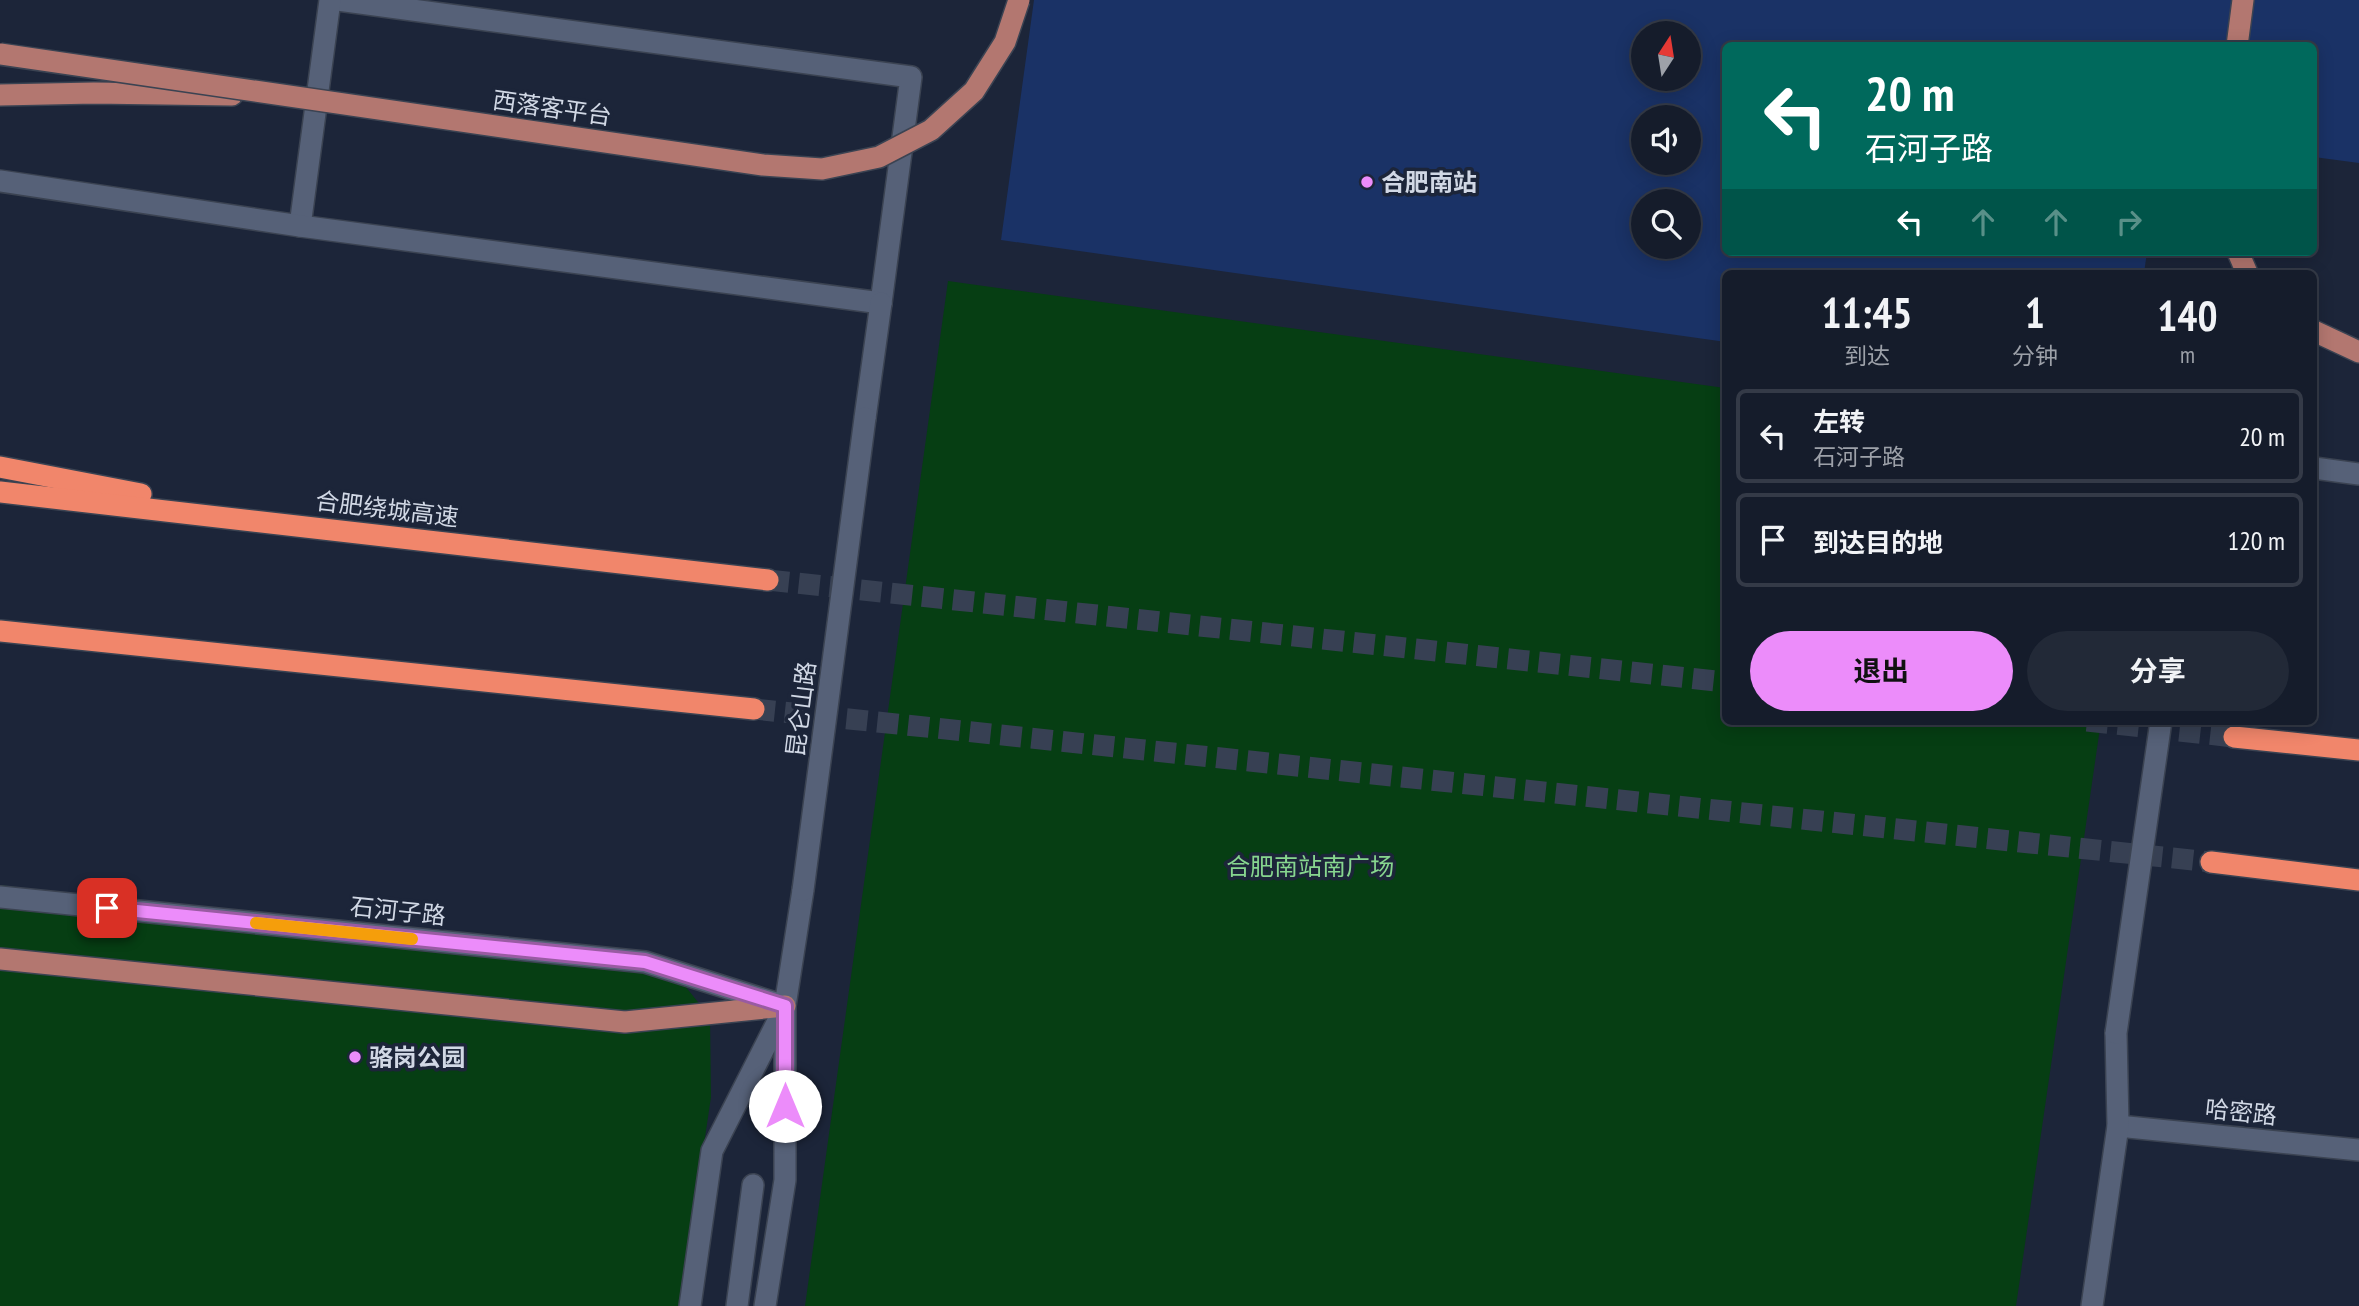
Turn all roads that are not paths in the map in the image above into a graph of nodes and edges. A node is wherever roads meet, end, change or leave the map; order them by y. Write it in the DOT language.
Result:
graph roads {
  1 [pos="330,0"];
  2 [pos="338,0"];
  3 [pos="1019,0"];
  4 [pos="2243,0"];
  5 [pos="2237,42"];
  6 [pos="0,54"];
  7 [pos="0,96"];
  8 [pos="284,96"];
  9 [pos="0,181"];
  10 [pos="300,226"];
  11 [pos="881,303"];
  12 [pos="2317,332"];
  13 [pos="2359,352"];
  14 [pos="0,467"];
  15 [pos="2317,468"];
  16 [pos="2359,474"];
  17 [pos="0,492"];
  18 [pos="295,524"];
  19 [pos="768,580"];
  20 [pos="0,631"];
  21 [pos="754,709"];
  22 [pos="2160,725"];
  23 [pos="2234,737"];
  24 [pos="2359,750"];
  25 [pos="2211,862"];
  26 [pos="2359,880"];
  27 [pos="0,897"];
  28 [pos="0,959"];
  29 [pos="785,1006"];
  30 [pos="2118,1126"];
  31 [pos="2359,1150"];
  32 [pos="753,1185"];
  33 [pos="690,1306"];
  34 [pos="737,1306"];
  35 [pos="765,1306"];
  36 [pos="2092,1306"];
  1 -- 10 [label="street"];
  2 -- 11 [label="street, 昆仑山路"];
  3 -- 8 [label="main road, 西落客平台, bridge"];
  4 -- 5 [label="main road"];
  6 -- 8 [label="main road, 西落客平台, bridge"];
  7 -- 8 [label="main road, bridge"];
  9 -- 10 [label="street"];
  10 -- 11 [label="street"];
  11 -- 29 [label="street, 昆仑山路, bridge"];
  12 -- 13 [label="main road"];
  14 -- 18 [label="highway"];
  15 -- 16 [label="street"];
  17 -- 18 [label="highway, 合肥绕城高速"];
  18 -- 19 [label="highway, 合肥绕城高速"];
  20 -- 21 [label="highway"];
  22 -- 30 [label="street, bridge"];
  23 -- 24 [label="highway"];
  25 -- 26 [label="highway"];
  27 -- 29 [label="street, 石河子路"];
  28 -- 29 [label="main road"];
  29 -- 33 [label="street, 昆仑山路"];
  29 -- 35 [label="street, 昆仑山路"];
  30 -- 31 [label="street, 哈密路"];
  30 -- 36 [label="street"];
  32 -- 34 [label="street"];
}
